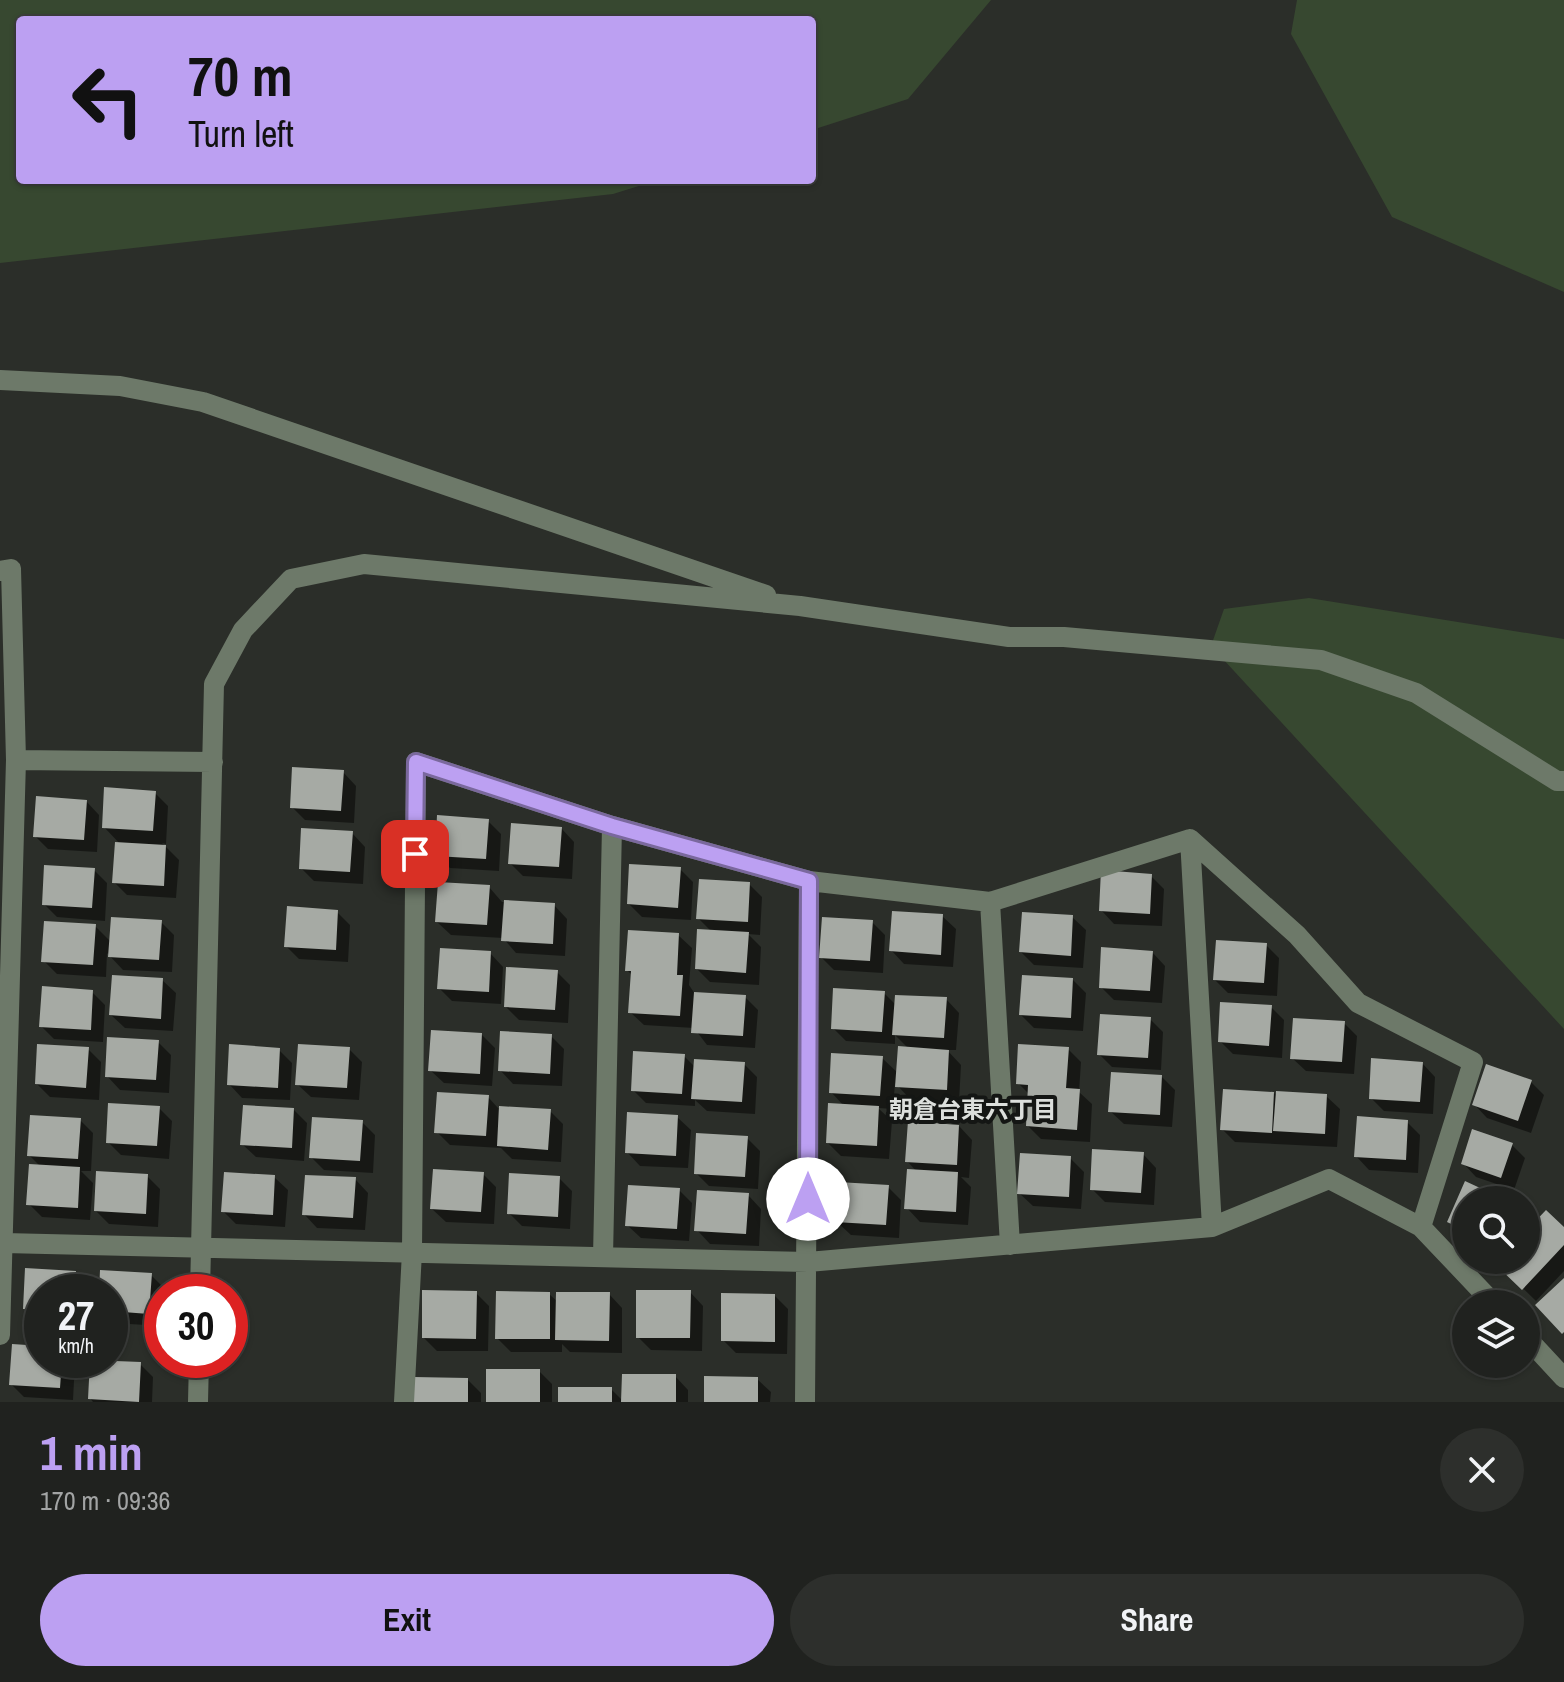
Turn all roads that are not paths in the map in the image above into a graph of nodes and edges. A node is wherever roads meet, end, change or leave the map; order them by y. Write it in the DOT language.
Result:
graph roads {
  1 [pos="0,380"];
  2 [pos="0,571"];
  3 [pos="800,606"];
  4 [pos="16,760"];
  5 [pos="213,762"];
  6 [pos="1564,781"];
  7 [pos="612,826"];
  8 [pos="1190,839"];
  9 [pos="809,881"];
  10 [pos="990,902"];
  11 [pos="6,916"];
  12 [pos="1212,1227"];
  13 [pos="1421,1227"];
  14 [pos="4,1243"];
  15 [pos="1010,1245"];
  16 [pos="202,1246"];
  17 [pos="412,1252"];
  18 [pos="603,1257"];
  19 [pos="808,1262"];
  20 [pos="201,1274"];
  21 [pos="1481,1290"];
  22 [pos="0,1335"];
  23 [pos="1540,1352"];
  24 [pos="199,1378"];
  25 [pos="1564,1378"];
  26 [pos="198,1402"];
  27 [pos="404,1402"];
  28 [pos="805,1402"];
  1 -- 3 [label="street"];
  2 -- 4 [label="street"];
  3 -- 5 [label="street"];
  3 -- 6 [label="street"];
  4 -- 5 [label="street"];
  4 -- 11 [label="street"];
  5 -- 16 [label="street"];
  7 -- 9 [label="street"];
  7 -- 17 [label="street"];
  7 -- 18 [label="street"];
  8 -- 10 [label="street"];
  8 -- 12 [label="street"];
  8 -- 13 [label="street"];
  9 -- 10 [label="street"];
  9 -- 19 [label="street"];
  10 -- 15 [label="street"];
  11 -- 14 [label="street"];
  12 -- 13 [label="street"];
  12 -- 15 [label="street"];
  13 -- 21 [label="street"];
  14 -- 16 [label="street"];
  14 -- 22 [label="street"];
  15 -- 19 [label="street"];
  16 -- 17 [label="street"];
  16 -- 20 [label="street"];
  17 -- 18 [label="street"];
  17 -- 27 [label="street"];
  18 -- 19 [label="street"];
  19 -- 28 [label="street"];
  23 -- 25 [label="street"];
  24 -- 26 [label="street"];
}
